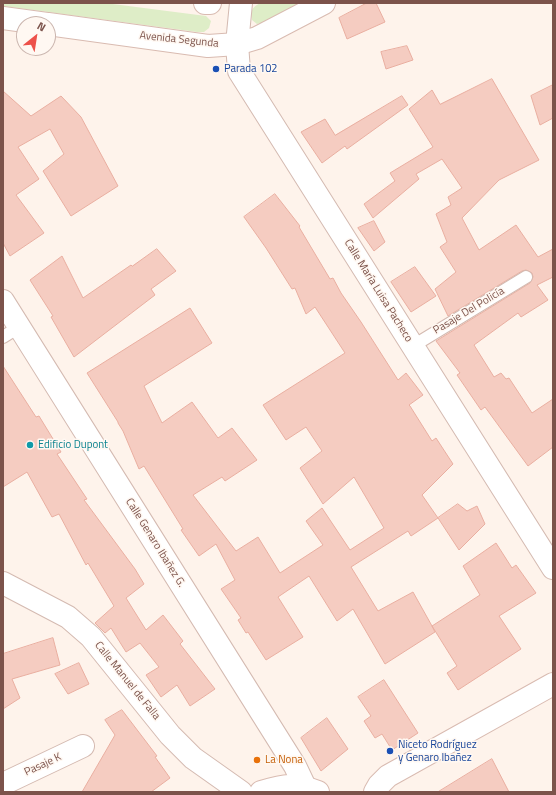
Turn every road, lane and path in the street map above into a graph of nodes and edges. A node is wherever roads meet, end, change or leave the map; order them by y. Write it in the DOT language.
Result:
graph roads {
  1 [pos="205,3"];
  2 [pos="210,3"];
  3 [pos="241,3"];
  4 [pos="324,3"];
  5 [pos="3,18"];
  6 [pos="16,20"];
  7 [pos="56,25"];
  8 [pos="237,44"];
  9 [pos="526,277"];
  10 [pos="3,301"];
  11 [pos="11,332"];
  12 [pos="413,346"];
  13 [pos="553,568"];
  14 [pos="3,583"];
  15 [pos="553,684"];
  16 [pos="83,746"];
  17 [pos="3,784"];
  18 [pos="311,789"];
  19 [pos="241,792"];
  20 [pos="261,792"];
  21 [pos="375,792"];
  1 -- 2 [label="street"];
  3 -- 8 [label="street, Calle María Luisa Pacheco"];
  4 -- 8 [label="street, Avenida Segunda"];
  5 -- 6 [label="street, Avenida Segunda"];
  7 -- 8 [label="street, Avenida Segunda"];
  8 -- 12 [label="street, Calle María Luisa Pacheco"];
  9 -- 12 [label="lane, Pasaje Del Policía"];
  10 -- 11 [label="street, Calle Genaro Ibañez G."];
  11 -- 18 [label="street, Calle Genaro Ibañez G."];
  12 -- 13 [label="street, Calle María Luisa Pacheco"];
  14 -- 19 [label="street, Calle Manuel de Falla"];
  15 -- 21 [label="street"];
  16 -- 17 [label="street, Pasaje K"];
  18 -- 20 [label="street"];
}
